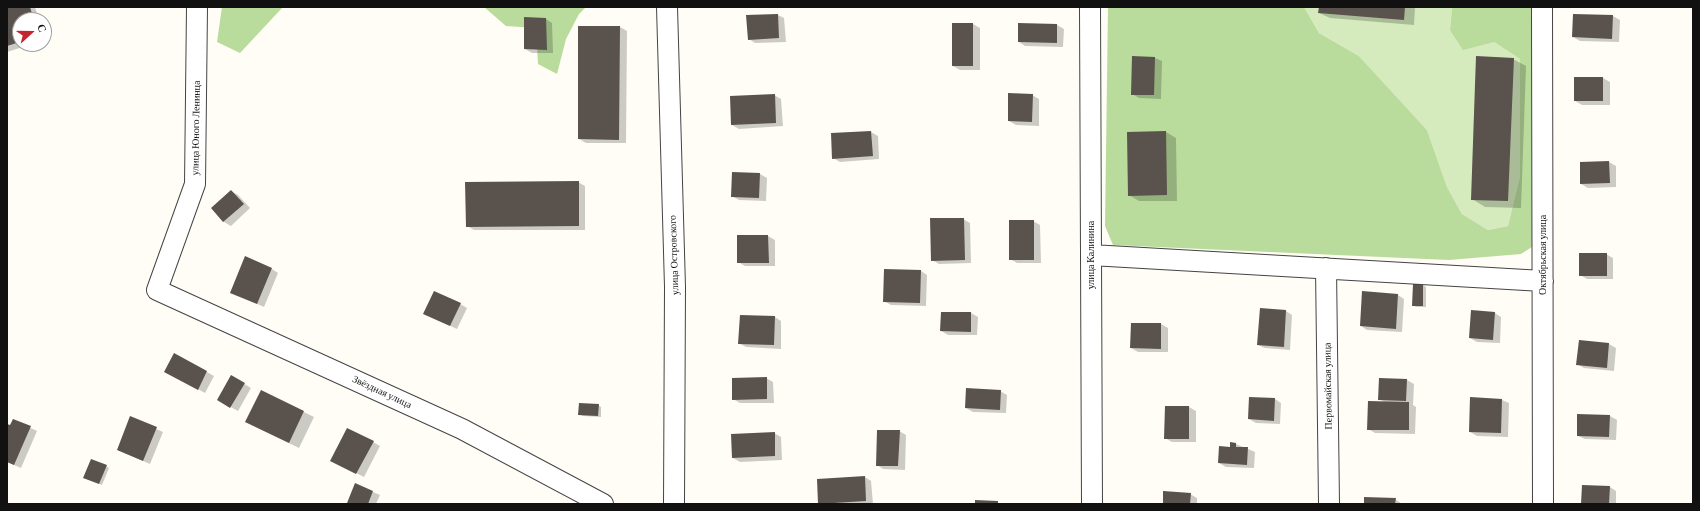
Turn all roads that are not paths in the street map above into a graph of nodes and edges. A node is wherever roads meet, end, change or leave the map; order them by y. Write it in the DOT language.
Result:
graph roads {
  1 [pos="197,7"];
  2 [pos="667,7"];
  3 [pos="1090,7"];
  4 [pos="1542,7"];
  5 [pos="1091,255"];
  6 [pos="1326,268"];
  7 [pos="1543,281"];
  8 [pos="157,290"];
  9 [pos="603,504"];
  10 [pos="674,504"];
  11 [pos="1092,504"];
  12 [pos="1329,504"];
  13 [pos="1543,504"];
  1 -- 8 [label="street, улица Юного Ленинца"];
  2 -- 10 [label="street, улица Островского"];
  3 -- 5 [label="street, улица Калинина"];
  4 -- 7 [label="street, Октябрьская улица"];
  5 -- 6 [label="street"];
  5 -- 11 [label="street, улица Калинина"];
  6 -- 7 [label="street"];
  6 -- 12 [label="street, Первомайская улица"];
  7 -- 13 [label="street, Октябрьская улица"];
  8 -- 9 [label="street, Звёздная улица"];
}
